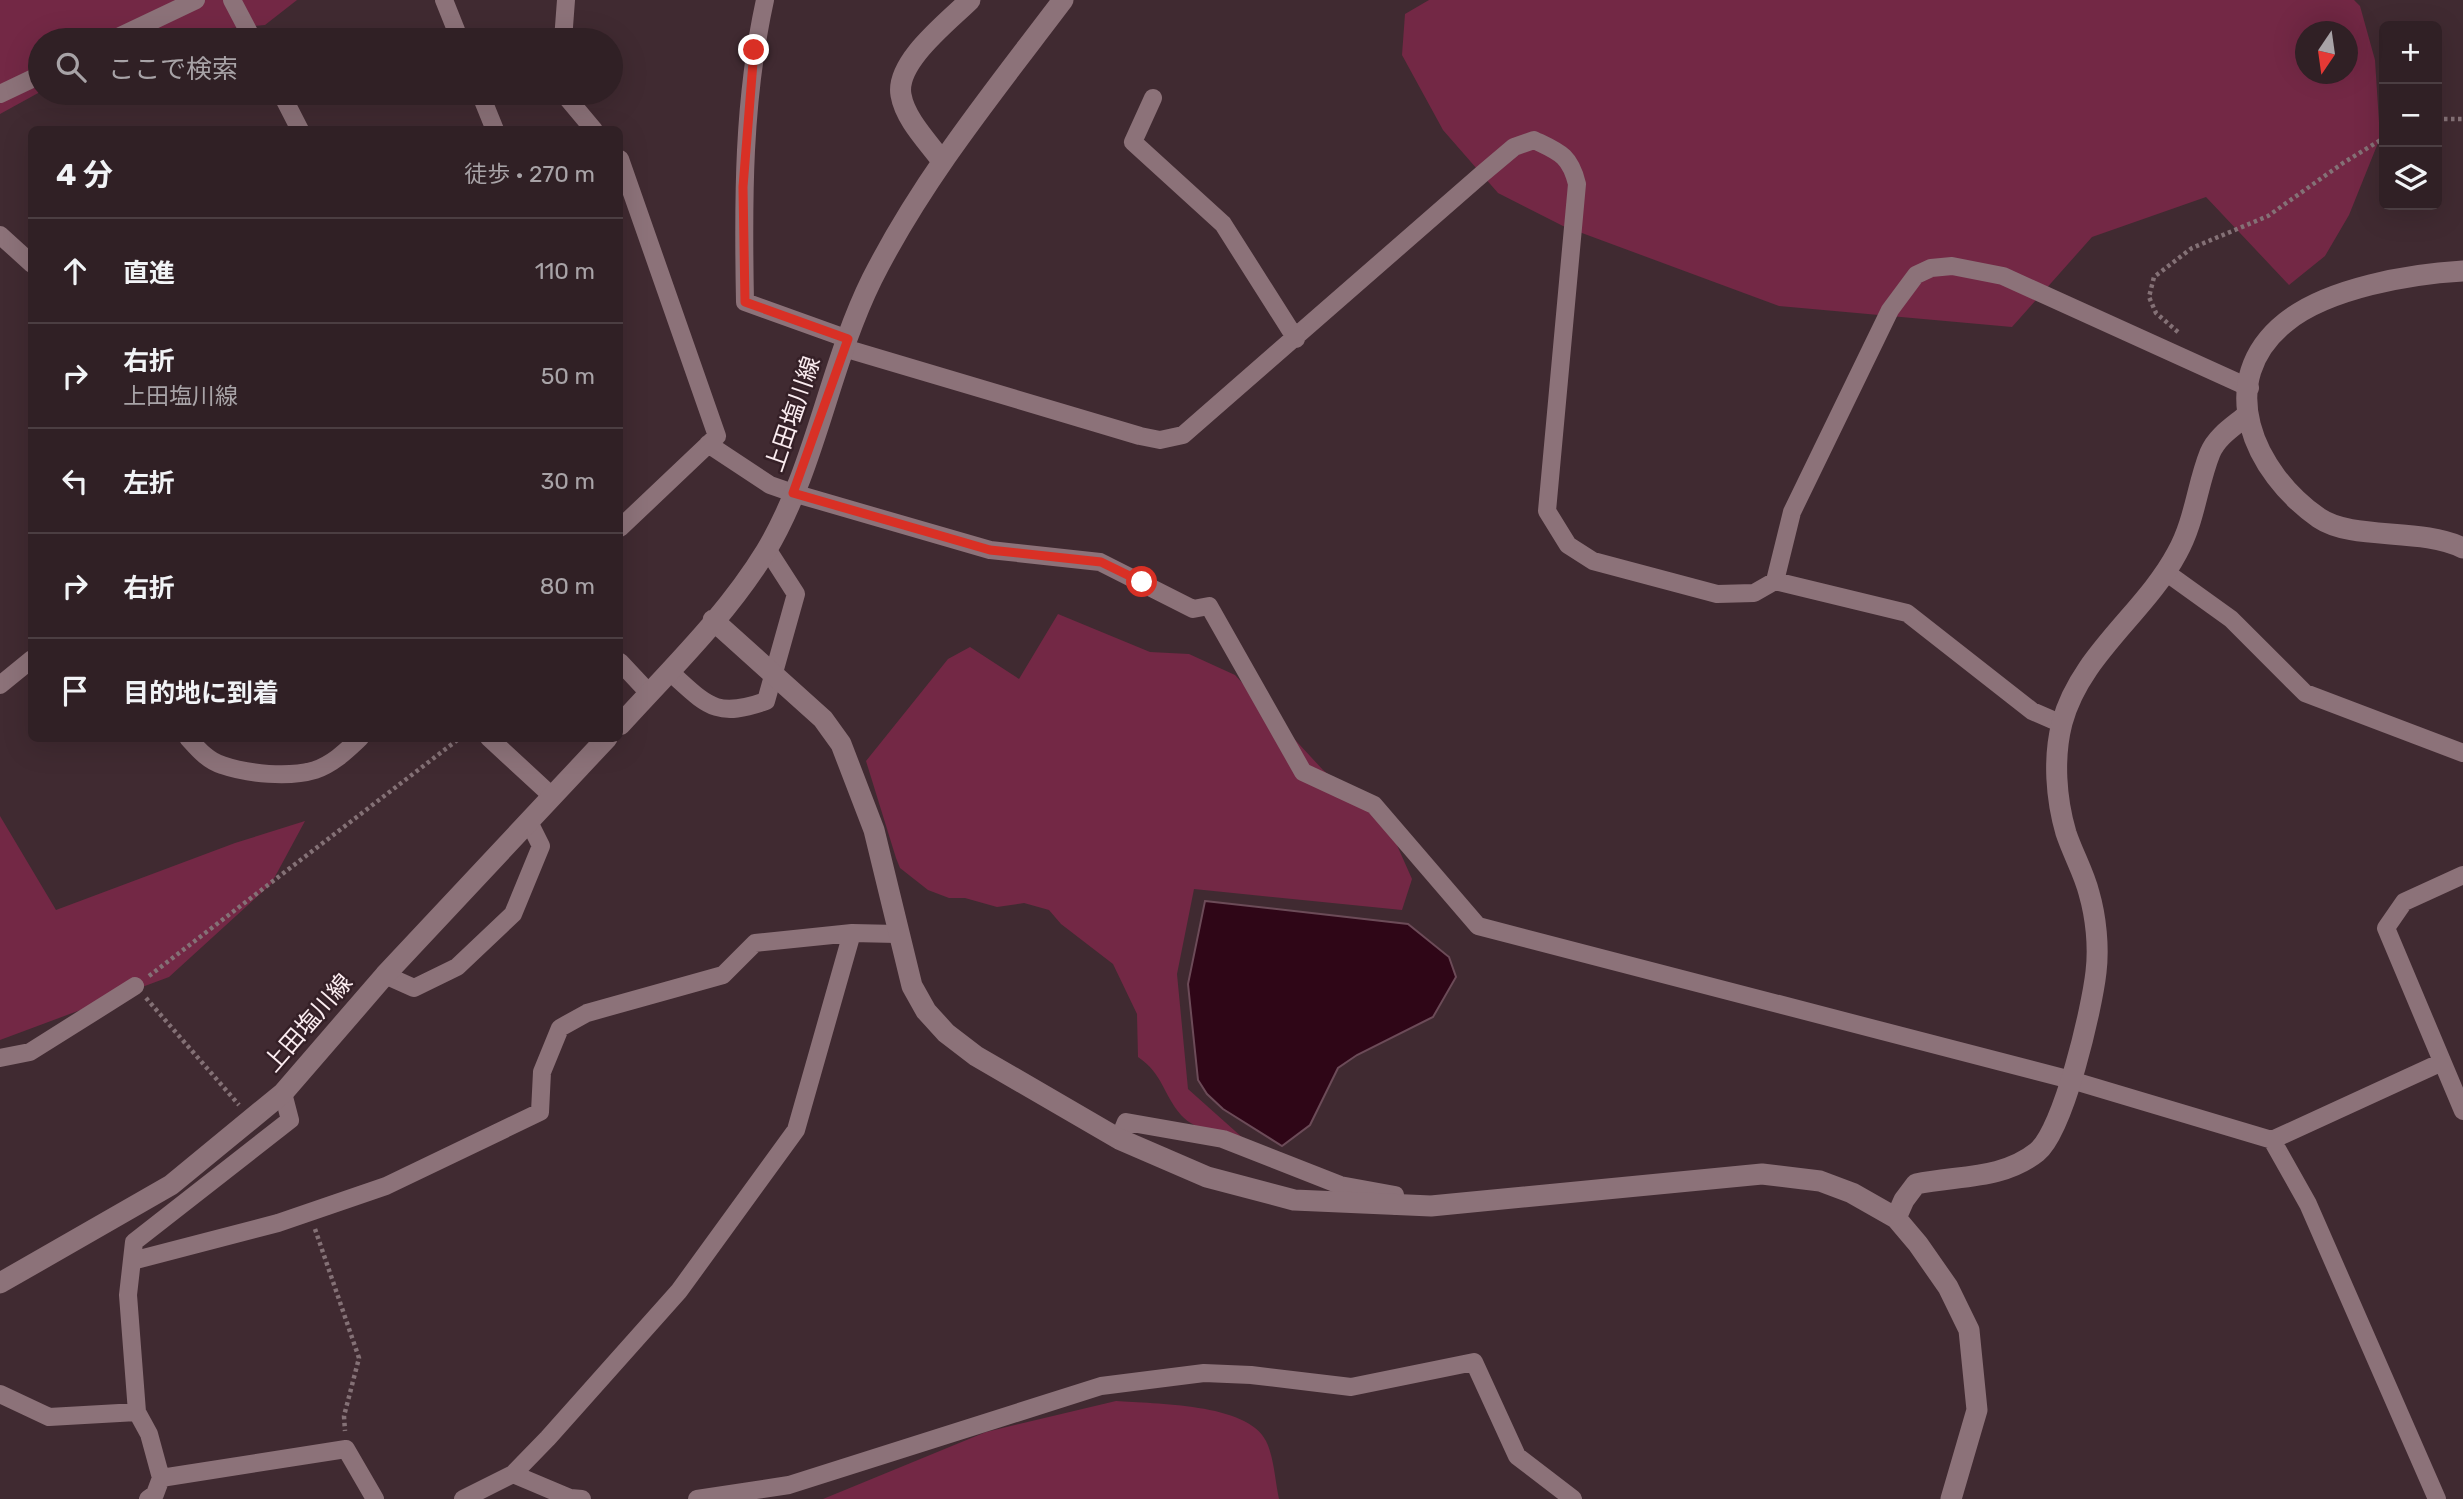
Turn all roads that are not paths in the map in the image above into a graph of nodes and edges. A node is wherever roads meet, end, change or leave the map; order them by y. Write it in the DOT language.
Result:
graph roads {
  1 [pos="196,0"];
  2 [pos="232,0"];
  3 [pos="444,0"];
  4 [pos="566,0"];
  5 [pos="765,0"];
  6 [pos="970,0"];
  7 [pos="1063,0"];
  8 [pos="137,28"];
  9 [pos="247,28"];
  10 [pos="455,28"];
  11 [pos="564,28"];
  12 [pos="28,81"];
  13 [pos="0,94"];
  14 [pos="1153,98"];
  15 [pos="287,105"];
  16 [pos="485,105"];
  17 [pos="573,105"];
  18 [pos="298,126"];
  19 [pos="493,126"];
  20 [pos="591,126"];
  21 [pos="942,161"];
  22 [pos="623,168"];
  23 [pos="0,234"];
  24 [pos="28,260"];
  25 [pos="2463,271"];
  26 [pos="1296,339"];
  27 [pos="846,344"];
  28 [pos="2249,388"];
  29 [pos="2247,415"];
  30 [pos="708,444"];
  31 [pos="793,493"];
  32 [pos="623,525"];
  33 [pos="2463,548"];
  34 [pos="766,549"];
  35 [pos="2166,573"];
  36 [pos="1775,581"];
  37 [pos="713,620"];
  38 [pos="28,662"];
  39 [pos="623,665"];
  40 [pos="670,672"];
  41 [pos="773,673"];
  42 [pos="0,685"];
  43 [pos="649,693"];
  44 [pos="623,722"];
  45 [pos="2062,724"];
  46 [pos="192,742"];
  47 [pos="354,742"];
  48 [pos="493,742"];
  49 [pos="603,742"];
  50 [pos="2463,753"];
  51 [pos="553,797"];
  52 [pos="529,822"];
  53 [pos="2463,875"];
  54 [pos="852,933"];
  55 [pos="897,934"];
  56 [pos="385,975"];
  57 [pos="135,986"];
  58 [pos="0,1058"];
  59 [pos="2442,1062"];
  60 [pos="2071,1080"];
  61 [pos="283,1093"];
  62 [pos="2463,1111"];
  63 [pos="1119,1139"];
  64 [pos="2272,1140"];
  65 [pos="1397,1206"];
  66 [pos="1896,1218"];
  67 [pos="132,1261"];
  68 [pos="0,1283"];
  69 [pos="0,1394"];
  70 [pos="138,1412"];
  71 [pos="513,1474"];
  72 [pos="155,1493"];
  73 [pos="375,1499"];
  74 [pos="463,1499"];
  75 [pos="582,1499"];
  76 [pos="697,1499"];
  77 [pos="1573,1499"];
  78 [pos="1951,1499"];
  79 [pos="2437,1499"];
  1 -- 8 [label="street"];
  2 -- 9 [label="street"];
  3 -- 10 [label="street"];
  4 -- 11 [label="street"];
  5 -- 27 [label="street"];
  6 -- 21 [label="street"];
  7 -- 21 [label="street, 上田塩川線"];
  12 -- 13 [label="street"];
  14 -- 26 [label="street"];
  15 -- 18 [label="street"];
  16 -- 19 [label="street"];
  17 -- 20 [label="street"];
  21 -- 27 [label="street, 上田塩川線"];
  22 -- 30 [label="street"];
  23 -- 24 [label="street"];
  25 -- 28 [label="street"];
  26 -- 27 [label="street"];
  26 -- 36 [label="street"];
  27 -- 31 [label="street, 上田塩川線"];
  28 -- 29 [label="street"];
  28 -- 36 [label="street"];
  29 -- 33 [label="street"];
  29 -- 35 [label="street"];
  30 -- 31 [label="street"];
  30 -- 32 [label="street"];
  31 -- 34 [label="street, 上田塩川線"];
  31 -- 60 [label="street"];
  34 -- 37 [label="street, 上田塩川線"];
  34 -- 41 [label="street"];
  35 -- 45 [label="street"];
  35 -- 50 [label="street"];
  36 -- 45 [label="street"];
  37 -- 40 [label="street, 上田塩川線"];
  37 -- 41 [label="street"];
  38 -- 42 [label="street"];
  39 -- 43 [label="street"];
  40 -- 41 [label="street"];
  40 -- 43 [label="street, 上田塩川線"];
  41 -- 55 [label="street"];
  43 -- 44 [label="street, 上田塩川線"];
  45 -- 60 [label="street"];
  46 -- 47 [label="street"];
  48 -- 51 [label="street"];
  49 -- 51 [label="street, 上田塩川線"];
  51 -- 52 [label="street, 上田塩川線"];
  52 -- 56 [label="street, 上田塩川線"];
  52 -- 56 [label="street"];
  53 -- 59 [label="street"];
  54 -- 55 [label="street"];
  54 -- 67 [label="street"];
  54 -- 71 [label="street"];
  55 -- 63 [label="street"];
  56 -- 61 [label="street, 上田塩川線"];
  57 -- 58 [label="street"];
  59 -- 62 [label="street"];
  59 -- 64 [label="street"];
  60 -- 64 [label="street"];
  60 -- 66 [label="street"];
  61 -- 67 [label="street"];
  61 -- 68 [label="street, 上田塩川線"];
  63 -- 65 [label="street"];
  63 -- 65 [label="street"];
  64 -- 79 [label="street"];
  65 -- 66 [label="street"];
  66 -- 78 [label="street"];
  67 -- 70 [label="street"];
  69 -- 70 [label="street"];
  70 -- 72 [label="street"];
  71 -- 74 [label="street"];
  71 -- 75 [label="street"];
  72 -- 73 [label="street"];
  76 -- 77 [label="street"];
}
